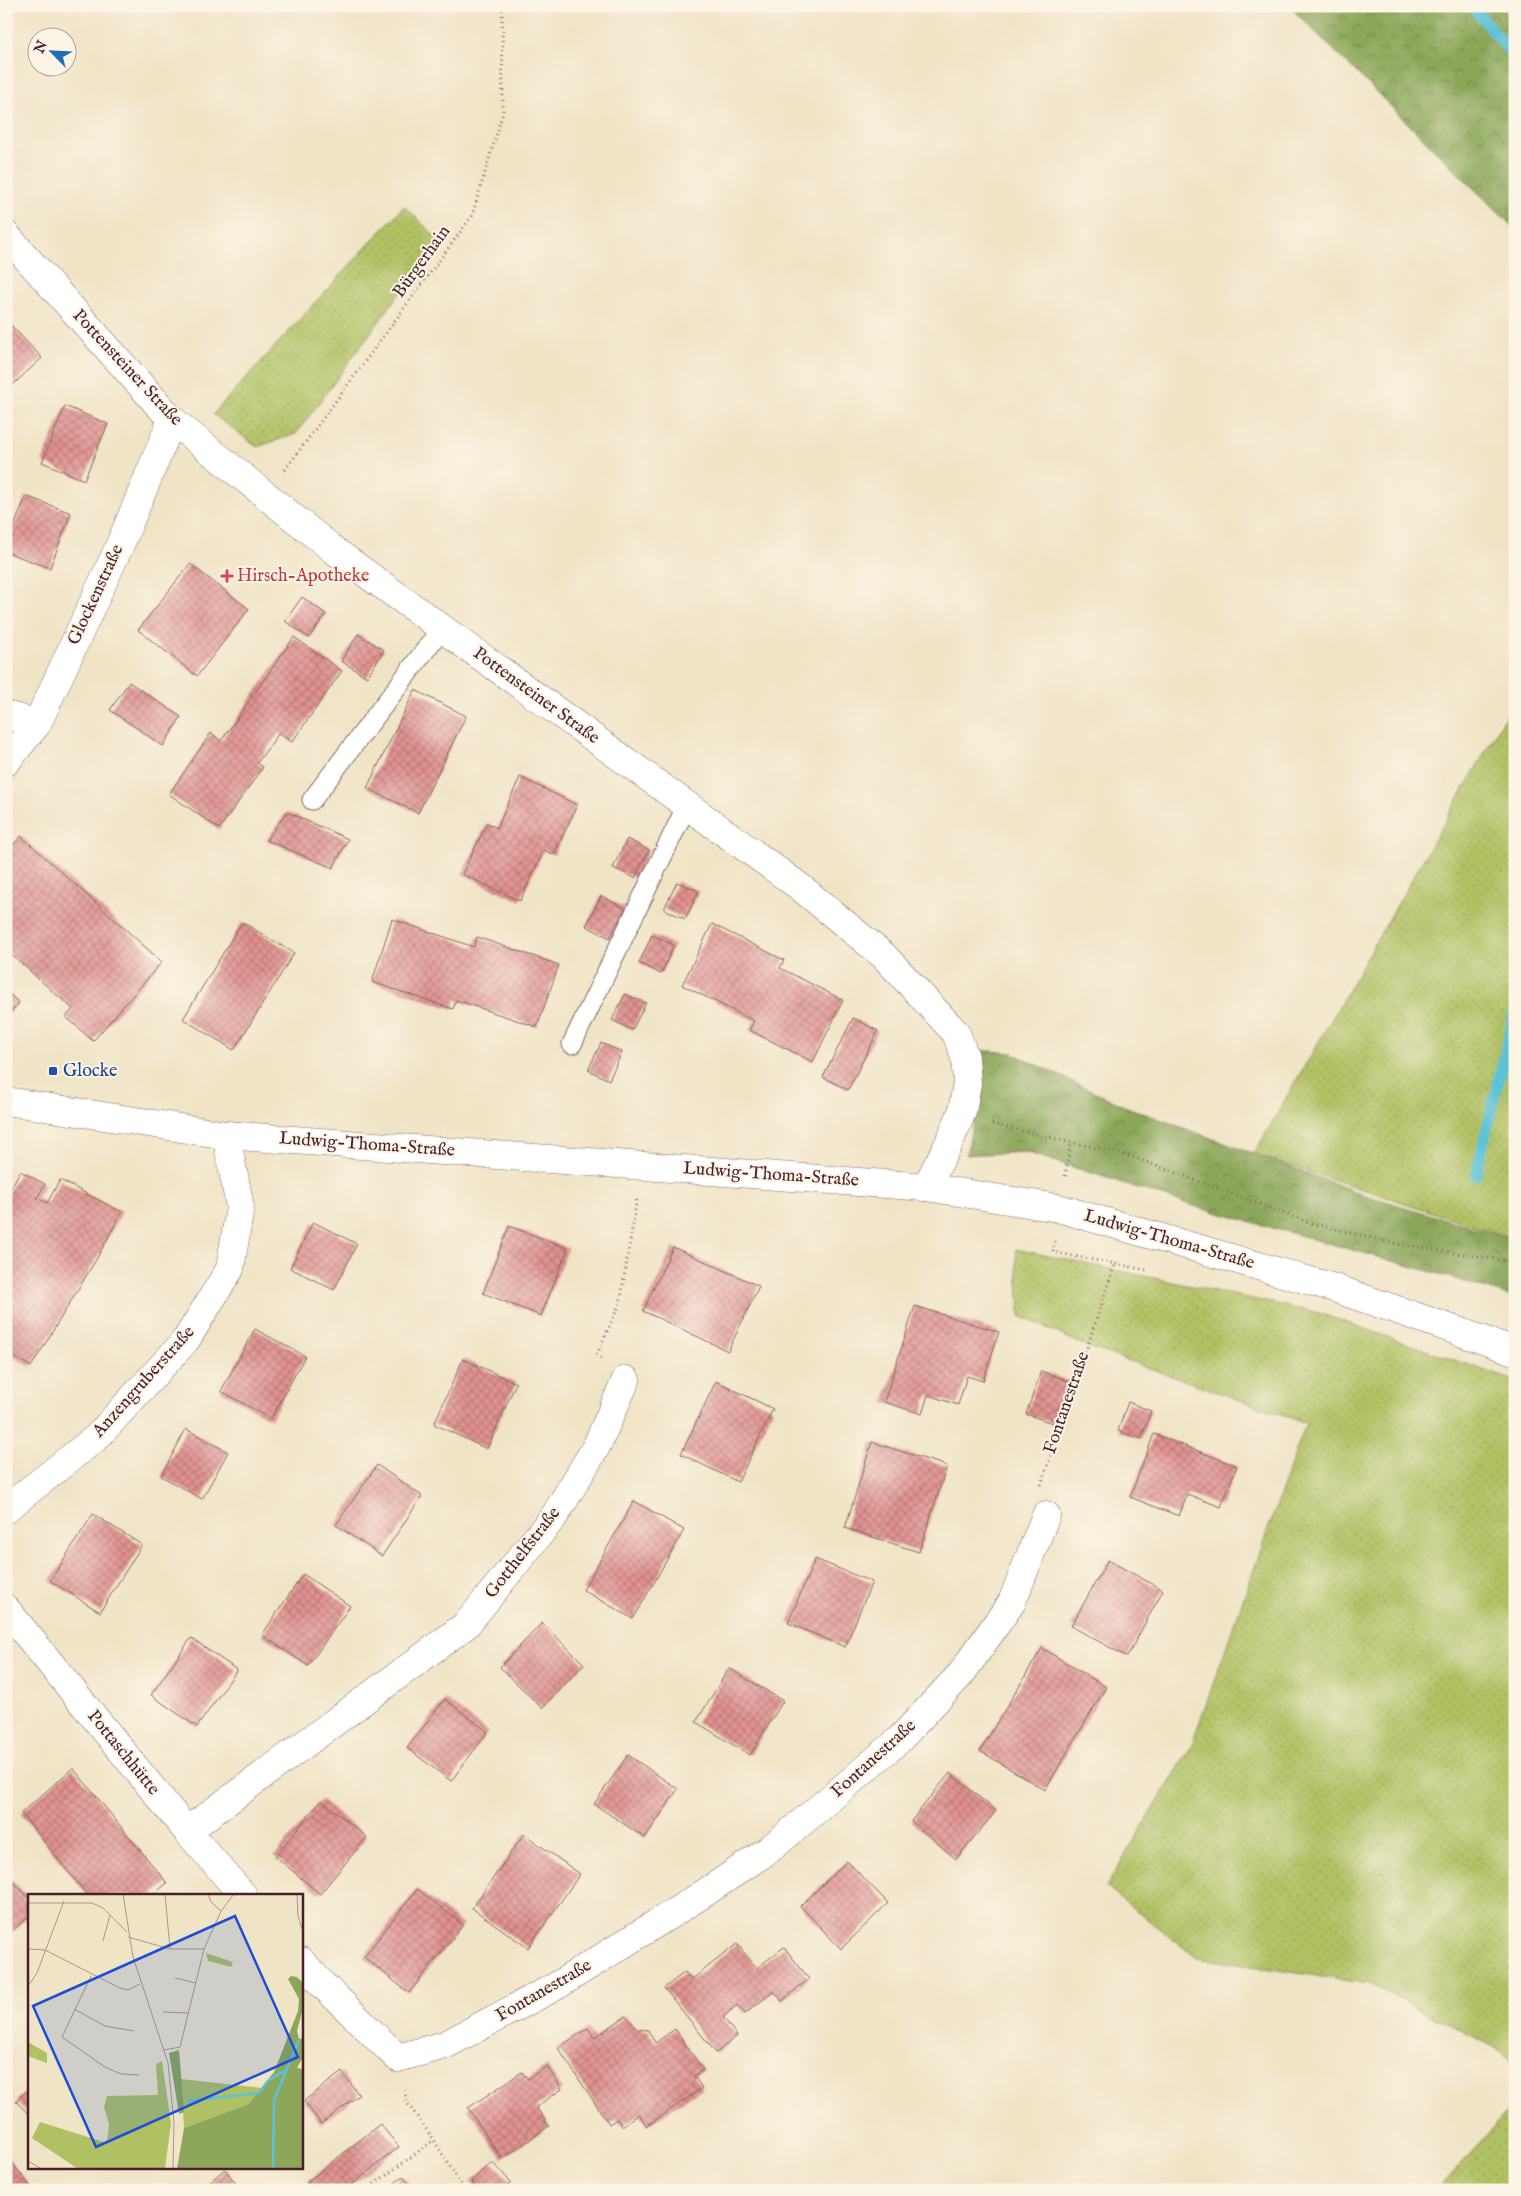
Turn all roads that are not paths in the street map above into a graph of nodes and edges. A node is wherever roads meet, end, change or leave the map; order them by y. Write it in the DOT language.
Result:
graph roads {
  1 [pos="6,235"];
  2 [pos="172,420"];
  3 [pos="442,628"];
  4 [pos="6,715"];
  5 [pos="37,724"];
  6 [pos="6,762"];
  7 [pos="312,800"];
  8 [pos="687,805"];
  9 [pos="572,1044"];
  10 [pos="6,1100"];
  11 [pos="226,1135"];
  12 [pos="926,1187"];
  13 [pos="1515,1351"];
  14 [pos="626,1380"];
  15 [pos="6,1509"];
  16 [pos="1046,1515"];
  17 [pos="6,1609"];
  18 [pos="187,1831"];
  19 [pos="242,1894"];
  20 [pos="302,1962"];
  1 -- 2 [label="street, Pottensteiner Straße"];
  2 -- 3 [label="street, Pottensteiner Straße"];
  2 -- 5 [label="street, Glockenstraße"];
  3 -- 7 [label="lane"];
  3 -- 8 [label="street, Pottensteiner Straße"];
  4 -- 5 [label="street"];
  5 -- 6 [label="street, Glockenstraße"];
  8 -- 9 [label="lane"];
  8 -- 12 [label="street, Pottensteiner Straße"];
  10 -- 11 [label="street, Ludwig-Thoma-Straße"];
  11 -- 12 [label="street, Ludwig-Thoma-Straße"];
  11 -- 15 [label="street, Anzengruberstraße"];
  12 -- 13 [label="street, Ludwig-Thoma-Straße"];
  14 -- 18 [label="street, Gotthelfstraße"];
  16 -- 20 [label="street, Fontanestraße"];
  17 -- 18 [label="street, Pottaschhütte"];
  18 -- 19 [label="street, Pottaschhütte"];
}
